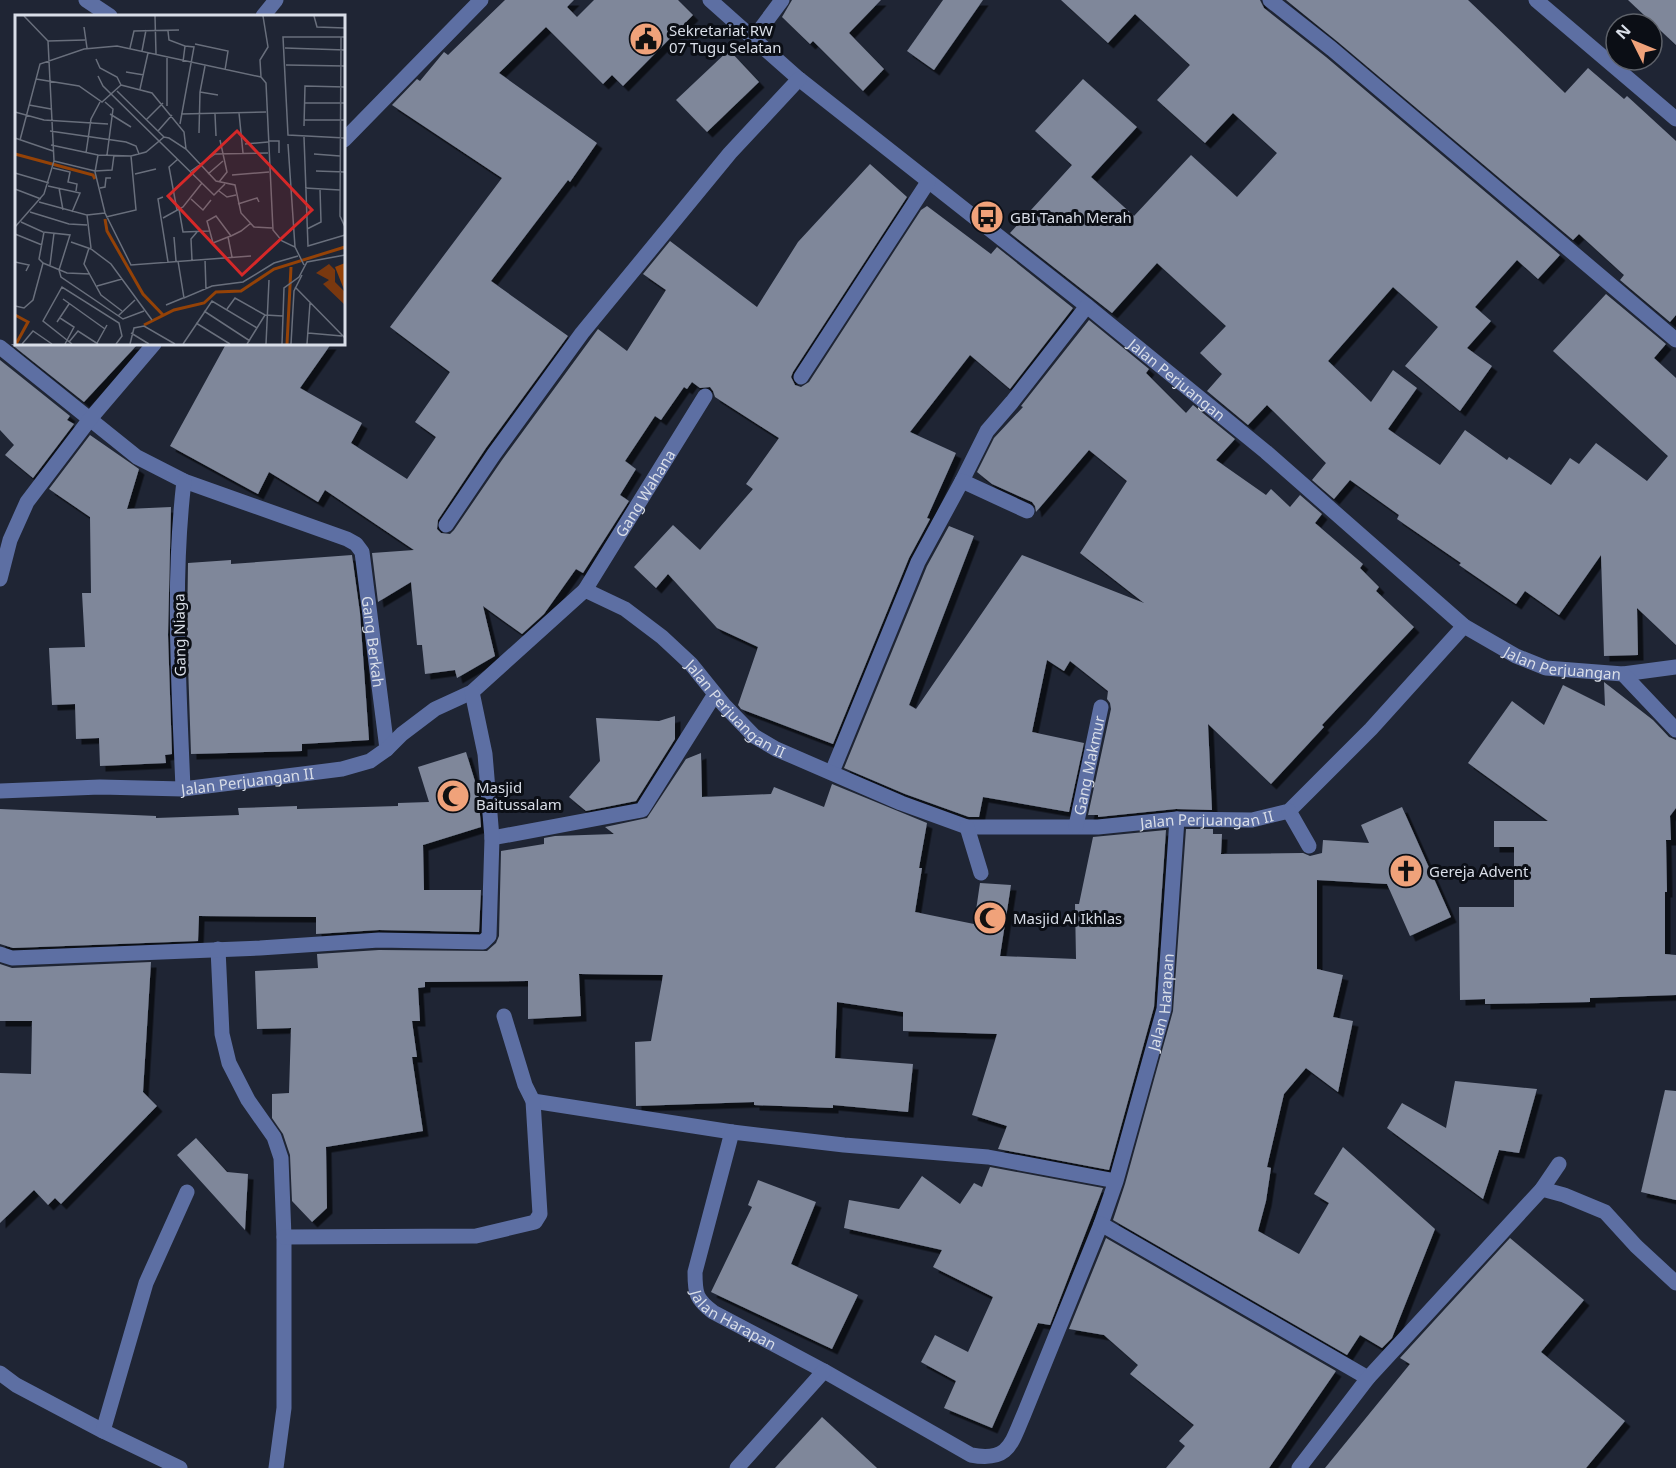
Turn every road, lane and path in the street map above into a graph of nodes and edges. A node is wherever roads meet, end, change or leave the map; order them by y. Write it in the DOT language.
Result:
graph roads {
  1 [pos="86,0"];
  2 [pos="276,0"];
  3 [pos="481,0"];
  4 [pos="710,0"];
  5 [pos="782,0"];
  6 [pos="1270,0"];
  7 [pos="1536,0"];
  8 [pos="108,15"];
  9 [pos="264,15"];
  10 [pos="753,39"];
  11 [pos="799,80"];
  12 [pos="1676,119"];
  13 [pos="345,139"];
  14 [pos="928,182"];
  15 [pos="1087,306"];
  16 [pos="1676,340"];
  17 [pos="153,345"];
  18 [pos="0,347"];
  19 [pos="801,377"];
  20 [pos="705,396"];
  21 [pos="90,419"];
  22 [pos="962,481"];
  23 [pos="183,482"];
  24 [pos="1027,511"];
  25 [pos="446,525"];
  26 [pos="0,579"];
  27 [pos="585,590"];
  28 [pos="1464,626"];
  29 [pos="1676,667"];
  30 [pos="1623,674"];
  31 [pos="472,692"];
  32 [pos="715,694"];
  33 [pos="1101,707"];
  34 [pos="1676,730"];
  35 [pos="387,749"];
  36 [pos="832,772"];
  37 [pos="183,789"];
  38 [pos="0,791"];
  39 [pos="1289,811"];
  40 [pos="1177,819"];
  41 [pos="1076,826"];
  42 [pos="967,827"];
  43 [pos="492,838"];
  44 [pos="1309,846"];
  45 [pos="981,873"];
  46 [pos="218,950"];
  47 [pos="0,954"];
  48 [pos="504,1016"];
  49 [pos="533,1101"];
  50 [pos="732,1132"];
  51 [pos="1559,1164"];
  52 [pos="1116,1182"];
  53 [pos="1542,1189"];
  54 [pos="187,1192"];
  55 [pos="1101,1224"];
  56 [pos="284,1237"];
  57 [pos="1676,1283"];
  58 [pos="824,1371"];
  59 [pos="0,1373"];
  60 [pos="1368,1378"];
  61 [pos="103,1431"];
  62 [pos="180,1468"];
  63 [pos="276,1468"];
  64 [pos="737,1468"];
  65 [pos="1299,1468"];
  1 -- 8 [label="street"];
  2 -- 9 [label="street"];
  3 -- 13 [label="street"];
  4 -- 10 [label="street, Jalan Perjuangan"];
  5 -- 10 [label="street"];
  6 -- 16 [label="street"];
  7 -- 12 [label="street"];
  10 -- 11 [label="street, Jalan Perjuangan"];
  11 -- 14 [label="street, Jalan Perjuangan"];
  11 -- 25 [label="street"];
  14 -- 15 [label="street, Jalan Perjuangan"];
  14 -- 19 [label="street"];
  15 -- 22 [label="street"];
  15 -- 28 [label="street, Jalan Perjuangan"];
  17 -- 21 [label="street"];
  18 -- 21 [label="street"];
  20 -- 27 [label="street, Gang Wahana"];
  21 -- 23 [label="street"];
  21 -- 26 [label="street"];
  22 -- 24 [label="street"];
  22 -- 36 [label="street"];
  23 -- 35 [label="street, Gang Berkah"];
  23 -- 37 [label="street, Gang Niaga"];
  27 -- 31 [label="street, Jalan Perjuangan II"];
  27 -- 32 [label="street, Jalan Perjuangan II"];
  28 -- 30 [label="street, Jalan Perjuangan"];
  28 -- 39 [label="street, Jalan Perjuangan II"];
  29 -- 30 [label="street, Jalan Perjuangan"];
  30 -- 34 [label="street"];
  31 -- 35 [label="street, Jalan Perjuangan II"];
  31 -- 43 [label="street"];
  32 -- 36 [label="street, Jalan Perjuangan II"];
  32 -- 43 [label="street"];
  33 -- 41 [label="street, Gang Makmur"];
  35 -- 37 [label="street, Jalan Perjuangan II"];
  36 -- 42 [label="street, Jalan Perjuangan II"];
  37 -- 38 [label="street, Jalan Perjuangan II"];
  39 -- 40 [label="street, Jalan Perjuangan II"];
  39 -- 44 [label="street"];
  40 -- 41 [label="street, Jalan Perjuangan II"];
  40 -- 52 [label="street, Jalan Harapan"];
  41 -- 42 [label="street, Jalan Perjuangan II"];
  42 -- 45 [label="street"];
  43 -- 46 [label="street"];
  46 -- 47 [label="street"];
  46 -- 56 [label="street"];
  48 -- 49 [label="street"];
  49 -- 50 [label="street"];
  49 -- 56 [label="street"];
  50 -- 52 [label="street"];
  50 -- 58 [label="street, Jalan Harapan"];
  51 -- 53 [label="street"];
  52 -- 55 [label="street, Jalan Harapan"];
  53 -- 57 [label="street"];
  53 -- 60 [label="street"];
  54 -- 61 [label="street"];
  55 -- 58 [label="street, Jalan Harapan"];
  55 -- 60 [label="street"];
  56 -- 63 [label="street"];
  58 -- 64 [label="street"];
  59 -- 61 [label="street"];
  60 -- 65 [label="street"];
  61 -- 62 [label="street"];
}
